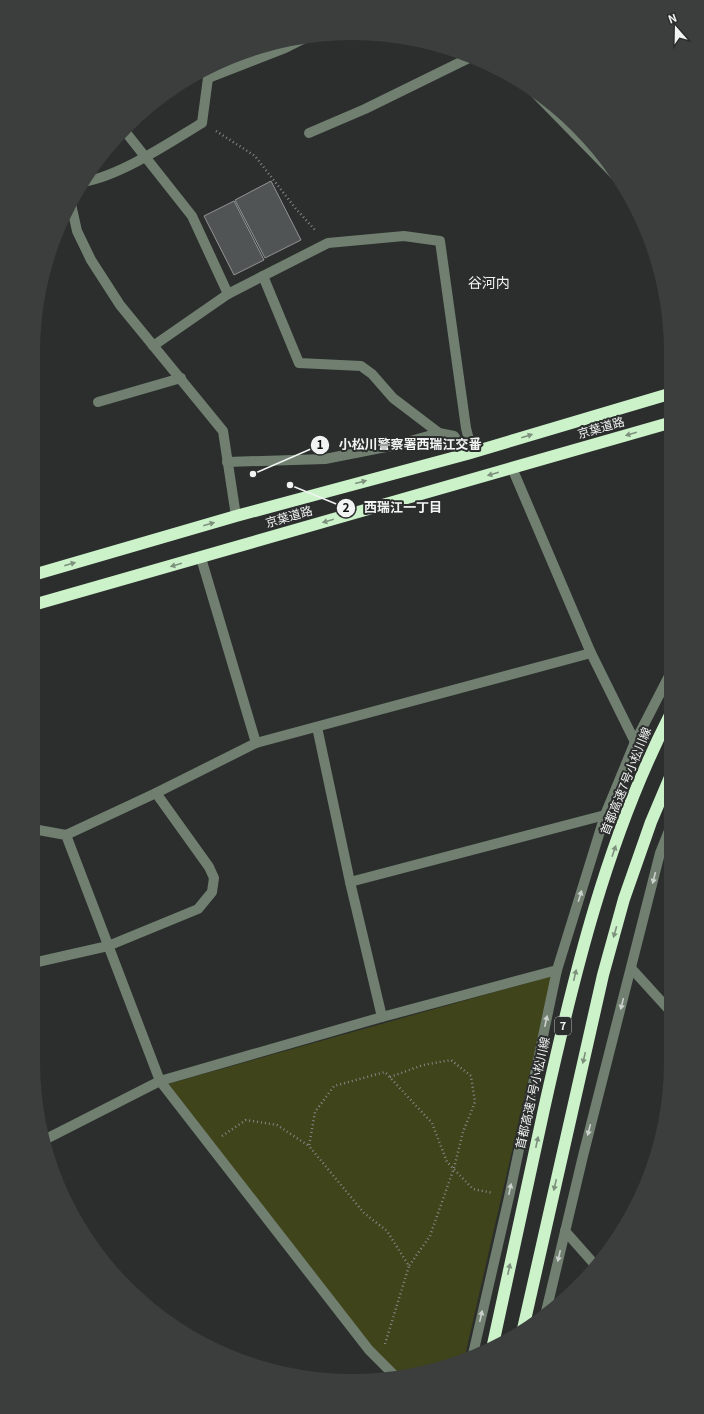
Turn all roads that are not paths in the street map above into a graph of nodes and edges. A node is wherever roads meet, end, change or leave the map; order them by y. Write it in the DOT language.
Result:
graph roads {
  1 [pos="287,47"];
  2 [pos="462,61"];
  3 [pos="214,72"];
  4 [pos="208,75"];
  5 [pos="309,133"];
  6 [pos="128,135"];
  7 [pos="146,157"];
  8 [pos="92,180"];
  9 [pos="73,212"];
  10 [pos="263,276"];
  11 [pos="228,294"];
  12 [pos="153,346"];
  13 [pos="181,378"];
  14 [pos="664,395"];
  15 [pos="98,402"];
  16 [pos="664,424"];
  17 [pos="439,433"];
  18 [pos="469,453"];
  19 [pos="227,462"];
  20 [pos="512,468"];
  21 [pos="236,516"];
  22 [pos="200,558"];
  23 [pos="40,573"];
  24 [pos="40,603"];
  25 [pos="591,653"];
  26 [pos="664,686"];
  27 [pos="664,726"];
  28 [pos="317,727"];
  29 [pos="635,742"];
  30 [pos="256,743"];
  31 [pos="664,791"];
  32 [pos="156,793"];
  33 [pos="605,815"];
  34 [pos="40,830"];
  35 [pos="66,835"];
  36 [pos="664,843"];
  37 [pos="350,882"];
  38 [pos="108,946"];
  39 [pos="40,961"];
  40 [pos="631,968"];
  41 [pos="557,970"];
  42 [pos="664,1004"];
  43 [pos="382,1017"];
  44 [pos="160,1081"];
  45 [pos="50,1137"];
  46 [pos="565,1231"];
  47 [pos="592,1262"];
  48 [pos="549,1305"];
  49 [pos="525,1321"];
  50 [pos="494,1340"];
  51 [pos="474,1349"];
  52 [pos="390,1371"];
  1 -- 3 [label="street"];
  2 -- 5 [label="street"];
  4 -- 7 [label="street"];
  6 -- 7 [label="street"];
  7 -- 8 [label="street"];
  7 -- 11 [label="street"];
  9 -- 12 [label="street"];
  10 -- 11 [label="street"];
  10 -- 17 [label="street"];
  10 -- 18 [label="street"];
  11 -- 12 [label="street"];
  12 -- 13 [label="street"];
  13 -- 15 [label="street"];
  13 -- 19 [label="street"];
  18 -- 14 [label="highway, 京葉道路, one-way"];
  16 -- 20 [label="highway, 京葉道路, one-way"];
  17 -- 18 [label="street"];
  17 -- 19 [label="street"];
  21 -- 18 [label="highway, 京葉道路, one-way"];
  19 -- 21 [label="street"];
  20 -- 22 [label="highway, 京葉道路, one-way"];
  20 -- 25 [label="street"];
  23 -- 21 [label="highway, 京葉道路, one-way"];
  22 -- 24 [label="highway, 京葉道路, one-way"];
  22 -- 30 [label="street"];
  25 -- 28 [label="street"];
  25 -- 29 [label="street"];
  26 -- 29 [label="street"];
  50 -- 27 [label="highway, 首都高速7号小松川線 / 7, one-way"];
  28 -- 30 [label="street"];
  28 -- 37 [label="street"];
  29 -- 33 [label="street"];
  30 -- 32 [label="street"];
  31 -- 49 [label="highway, 7, one-way"];
  32 -- 35 [label="street"];
  32 -- 38 [label="street"];
  33 -- 37 [label="street"];
  41 -- 33 [label="street, one-way"];
  34 -- 35 [label="street"];
  35 -- 38 [label="street"];
  36 -- 40 [label="street, one-way"];
  37 -- 43 [label="street"];
  38 -- 39 [label="street"];
  38 -- 44 [label="street"];
  40 -- 42 [label="street"];
  40 -- 46 [label="street, one-way"];
  41 -- 43 [label="street"];
  51 -- 41 [label="street, one-way"];
  43 -- 44 [label="street"];
  44 -- 45 [label="street"];
  44 -- 52 [label="street"];
  46 -- 47 [label="street"];
  46 -- 48 [label="street, one-way"];
}
